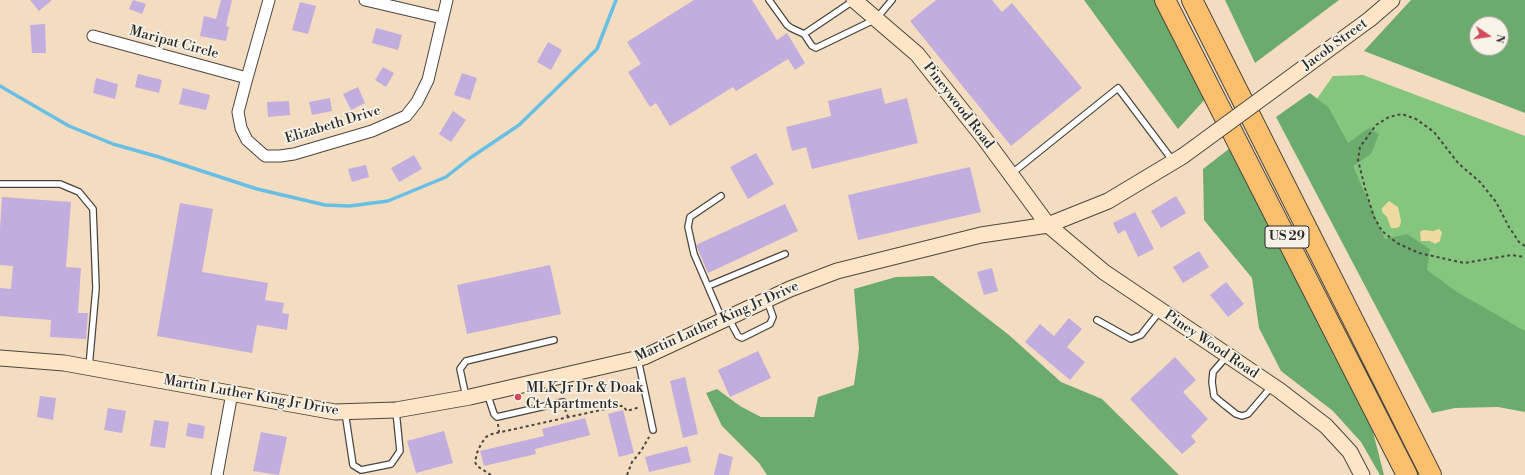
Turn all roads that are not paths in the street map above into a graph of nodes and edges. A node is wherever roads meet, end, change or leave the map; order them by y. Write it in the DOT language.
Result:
graph roads {
  1 [pos="269,0"];
  2 [pos="365,0"];
  3 [pos="447,0"];
  4 [pos="769,0"];
  5 [pos="854,0"];
  6 [pos="892,0"];
  7 [pos="1165,0"];
  8 [pos="1192,0"];
  9 [pos="1392,0"];
  10 [pos="442,18"];
  11 [pos="876,19"];
  12 [pos="804,34"];
  13 [pos="93,36"];
  14 [pos="246,78"];
  15 [pos="1276,88"];
  16 [pos="1178,159"];
  17 [pos="1011,174"];
  18 [pos="0,184"];
  19 [pos="721,196"];
  20 [pos="1048,225"];
  21 [pos="786,254"];
  22 [pos="708,286"];
  23 [pos="766,300"];
  24 [pos="1160,310"];
  25 [pos="726,320"];
  26 [pos="1097,320"];
  27 [pos="554,340"];
  28 [pos="1227,355"];
  29 [pos="0,358"];
  30 [pos="637,358"];
  31 [pos="89,368"];
  32 [pos="1272,386"];
  33 [pos="232,393"];
  34 [pos="487,393"];
  35 [pos="466,398"];
  36 [pos="563,402"];
  37 [pos="396,410"];
  38 [pos="345,412"];
  39 [pos="653,430"];
  40 [pos="217,475"];
  41 [pos="1362,475"];
  42 [pos="1408,475"];
  43 [pos="1431,475"];
  1 -- 14 [label="street, Elizabeth Drive"];
  2 -- 10 [label="street"];
  3 -- 10 [label="street, Elizabeth Drive"];
  4 -- 12 [label="lane"];
  5 -- 11 [label="street, Pineywood Road"];
  5 -- 12 [label="lane"];
  6 -- 11 [label="lane"];
  7 -- 42 [label="highway, US 29"];
  8 -- 43 [label="highway, US 29"];
  9 -- 15 [label="street, Jacob Street"];
  10 -- 14 [label="street, Elizabeth Drive"];
  11 -- 12 [label="lane"];
  11 -- 17 [label="street, Pineywood Road"];
  13 -- 14 [label="street, Maripat Circle"];
  15 -- 16 [label="street, Martin Luther King Jr Drive, bridge"];
  16 -- 17 [label="lane"];
  16 -- 20 [label="street, Martin Luther King Jr Drive"];
  17 -- 20 [label="street, Pineywood Road"];
  18 -- 31 [label="lane"];
  19 -- 22 [label="lane"];
  20 -- 23 [label="street, Martin Luther King Jr Drive"];
  20 -- 24 [label="street, Piney Wood Road"];
  21 -- 22 [label="lane"];
  22 -- 25 [label="lane"];
  23 -- 25 [label="street, Martin Luther King Jr Drive"];
  23 -- 25 [label="lane"];
  24 -- 26 [label="lane"];
  24 -- 28 [label="street, Piney Wood Road"];
  25 -- 30 [label="street, Martin Luther King Jr Drive"];
  27 -- 35 [label="lane"];
  28 -- 32 [label="street, Piney Wood Road"];
  28 -- 32 [label="lane"];
  29 -- 31 [label="street, Martin Luther King Jr Drive"];
  30 -- 34 [label="street, Martin Luther King Jr Drive"];
  30 -- 39 [label="lane"];
  31 -- 33 [label="street, Martin Luther King Jr Drive"];
  32 -- 41 [label="street, Piney Wood Road"];
  33 -- 38 [label="street, Martin Luther King Jr Drive"];
  33 -- 40 [label="street"];
  34 -- 35 [label="street, Martin Luther King Jr Drive"];
  34 -- 36 [label="lane"];
  35 -- 37 [label="street, Martin Luther King Jr Drive"];
  37 -- 38 [label="street, Martin Luther King Jr Drive"];
  37 -- 38 [label="lane"];
}
